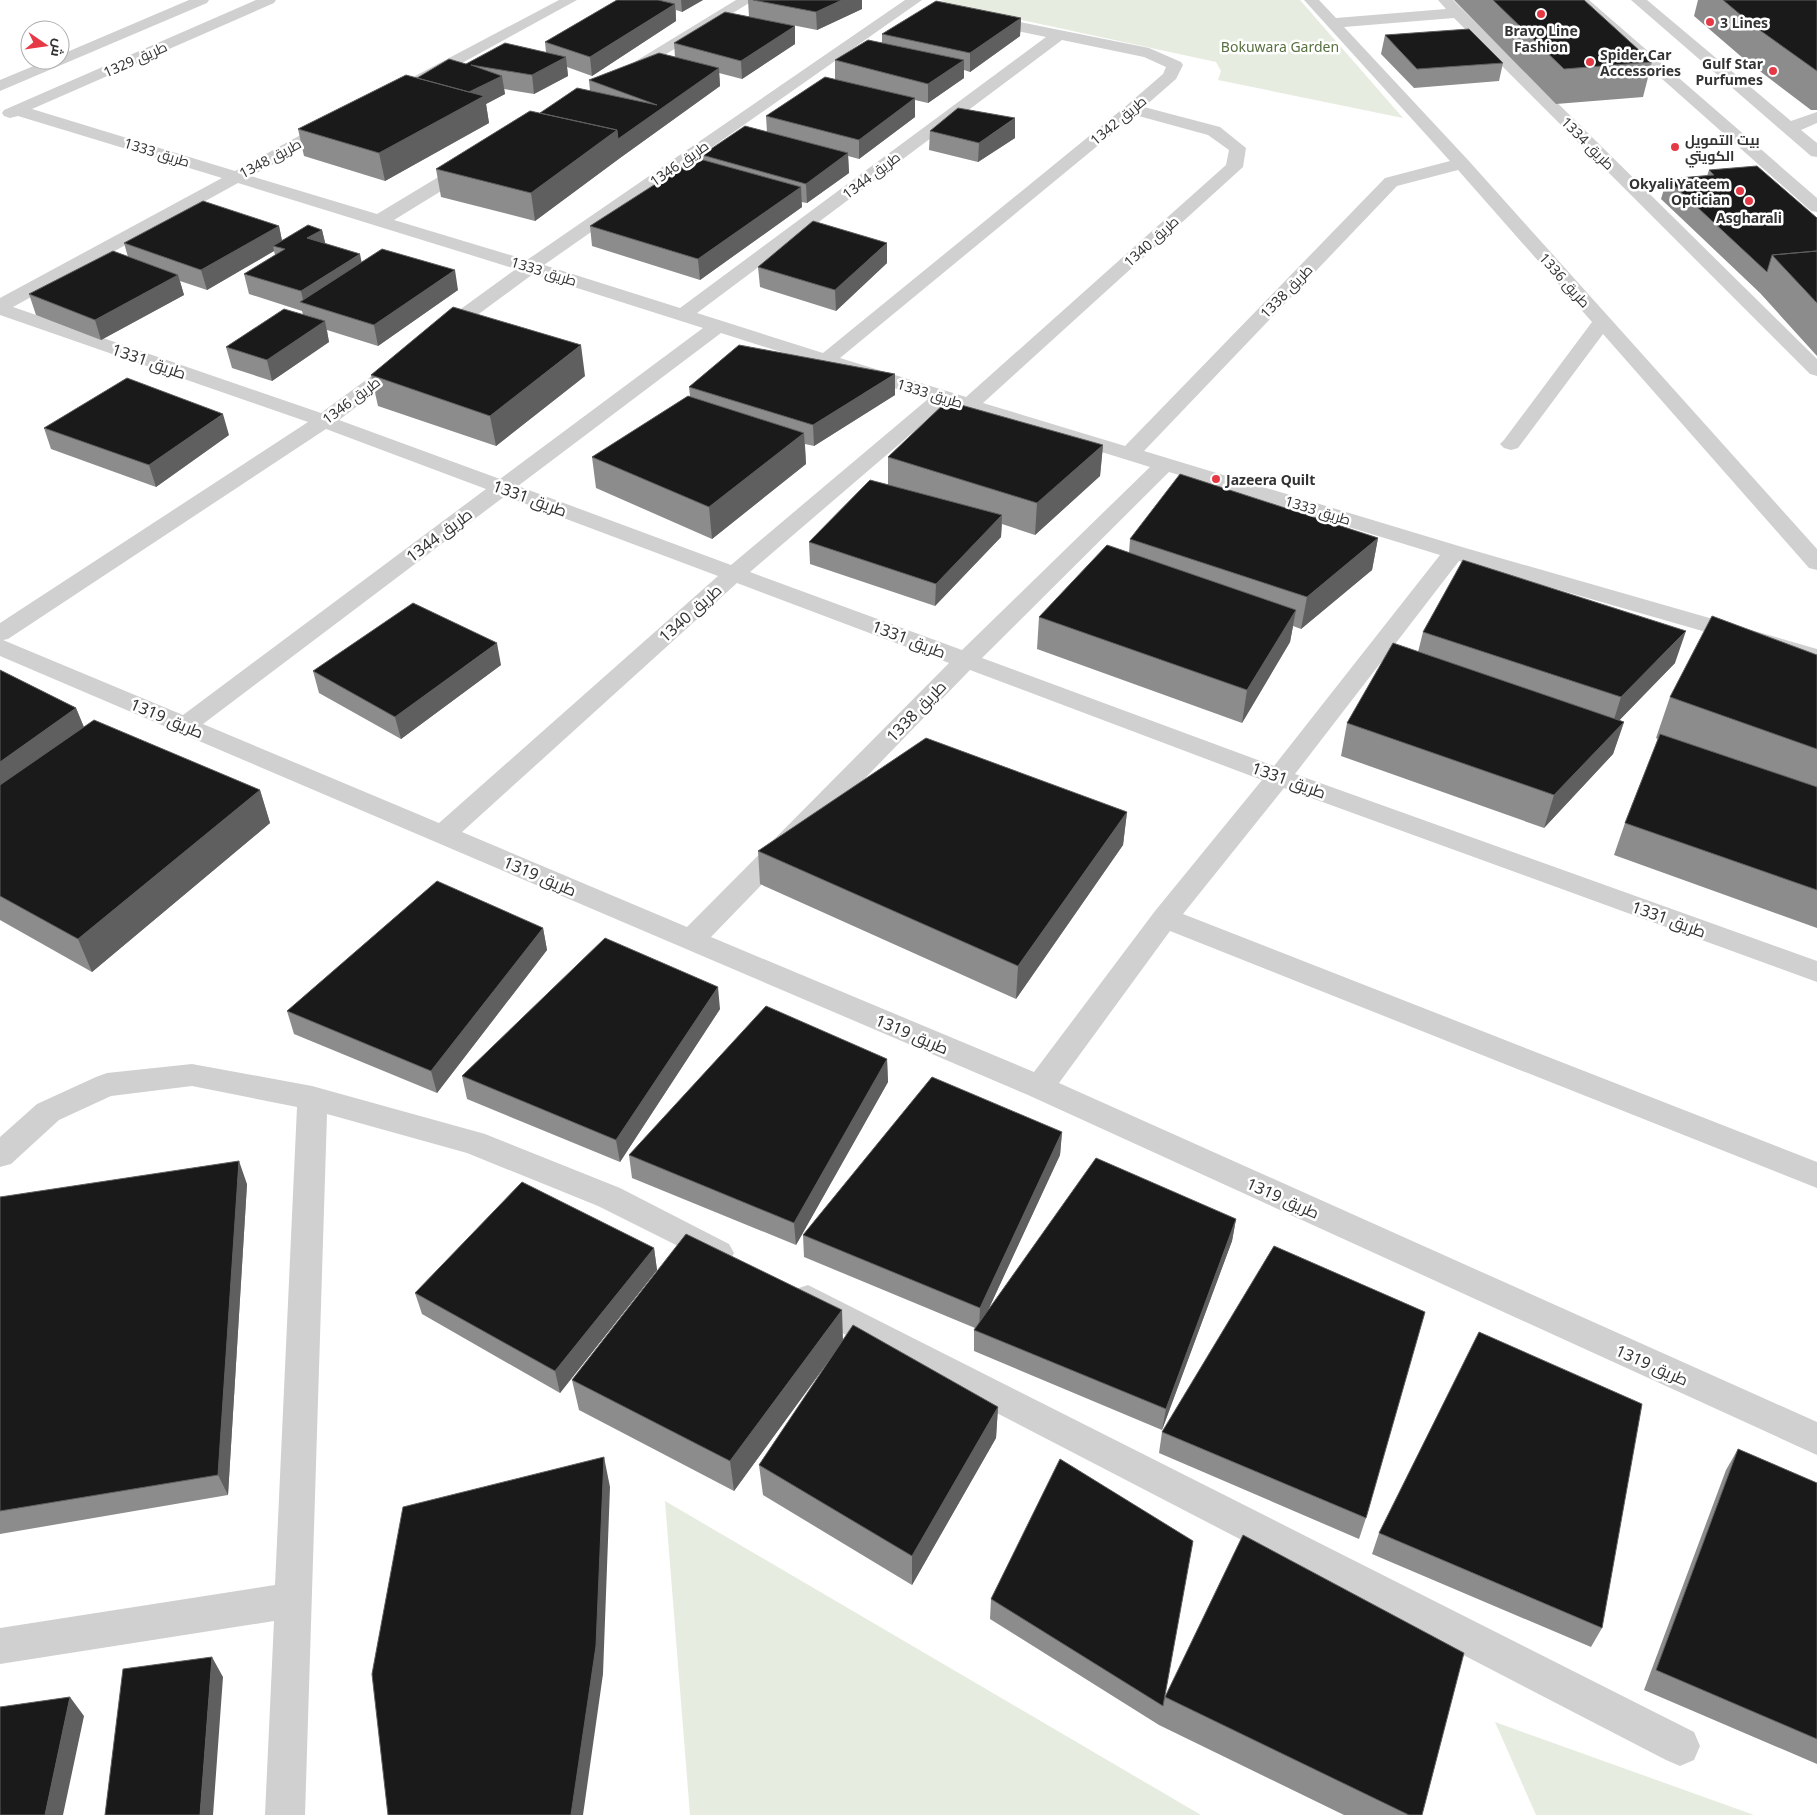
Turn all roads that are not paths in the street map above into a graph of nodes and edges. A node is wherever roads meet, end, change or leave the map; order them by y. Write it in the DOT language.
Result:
graph roads {
  1 [pos="202,0"];
  2 [pos="269,0"];
  3 [pos="570,0"];
  4 [pos="747,0"];
  5 [pos="885,0"];
  6 [pos="1311,0"];
  7 [pos="1445,0"];
  8 [pos="1580,0"];
  9 [pos="1638,0"];
  10 [pos="916,4"];
  11 [pos="1458,13"];
  12 [pos="974,18"];
  13 [pos="1332,23"];
  14 [pos="1059,35"];
  15 [pos="610,82"];
  16 [pos="0,86"];
  17 [pos="403,88"];
  18 [pos="1132,109"];
  19 [pos="9,114"];
  20 [pos="350,116"];
  21 [pos="1817,117"];
  22 [pos="1791,130"];
  23 [pos="1817,152"];
  24 [pos="481,159"];
  25 [pos="1462,164"];
  26 [pos="236,176"];
  27 [pos="1817,207"];
  28 [pos="379,221"];
  29 [pos="530,266"];
  30 [pos="0,308"];
  31 [pos="683,315"];
  32 [pos="1602,322"];
  33 [pos="718,326"];
  34 [pos="826,360"];
  35 [pos="1817,370"];
  36 [pos="942,397"];
  37 [pos="969,405"];
  38 [pos="324,421"];
  39 [pos="1511,444"];
  40 [pos="1131,452"];
  41 [pos="1166,463"];
  42 [pos="503,488"];
  43 [pos="1454,552"];
  44 [pos="1817,563"];
  45 [pos="735,573"];
  46 [pos="0,634"];
  47 [pos="0,647"];
  48 [pos="1817,657"];
  49 [pos="966,660"];
  50 [pos="184,726"];
  51 [pos="1279,777"];
  52 [pos="443,834"];
  53 [pos="1165,918"];
  54 [pos="690,941"];
  55 [pos="1817,972"];
  56 [pos="1039,1087"];
  57 [pos="312,1098"];
  58 [pos="0,1155"];
  59 [pos="1817,1175"];
  60 [pos="742,1265"];
  61 [pos="777,1283"];
  62 [pos="1817,1439"];
  63 [pos="294,1600"];
  64 [pos="0,1646"];
  65 [pos="1680,1746"];
  66 [pos="285,1815"];
  1 -- 16 [label="street, طريق 1329"];
  2 -- 19 [label="street, طريق 1329"];
  3 -- 17 [label="street"];
  4 -- 15 [label="street"];
  5 -- 10 [label="street"];
  6 -- 13 [label="street, طريق 1336"];
  7 -- 11 [label="street, طريق 1334"];
  8 -- 27 [label="street"];
  9 -- 22 [label="street"];
  10 -- 29 [label="street, طريق 1346"];
  11 -- 13 [label="street"];
  11 -- 35 [label="street, طريق 1334"];
  12 -- 14 [label="street, طريق 1342"];
  13 -- 25 [label="street, طريق 1336"];
  14 -- 18 [label="street, طريق 1342"];
  14 -- 31 [label="street, طريق 1344"];
  18 -- 34 [label="street, طريق 1342"];
  18 -- 37 [label="street, طريق 1340"];
  19 -- 26 [label="street, طريق 1333"];
  20 -- 26 [label="street, طريق 1348"];
  21 -- 22 [label="street"];
  22 -- 23 [label="street"];
  24 -- 28 [label="street"];
  25 -- 32 [label="street, طريق 1336"];
  25 -- 40 [label="street, طريق 1338"];
  26 -- 28 [label="street, طريق 1333"];
  26 -- 30 [label="street, طريق 1348"];
  28 -- 29 [label="street, طريق 1333"];
  29 -- 31 [label="street, طريق 1333"];
  29 -- 38 [label="street, طريق 1346"];
  30 -- 38 [label="street, طريق 1331"];
  31 -- 33 [label="street, طريق 1333"];
  32 -- 39 [label="street"];
  32 -- 44 [label="street, طريق 1336"];
  33 -- 34 [label="street, طريق 1333"];
  33 -- 42 [label="street, طريق 1344"];
  34 -- 36 [label="street, طريق 1333"];
  36 -- 37 [label="street, طريق 1333"];
  36 -- 45 [label="street, طريق 1340"];
  37 -- 40 [label="street, طريق 1333"];
  38 -- 42 [label="street, طريق 1331"];
  38 -- 46 [label="street, طريق 1346"];
  40 -- 41 [label="street, طريق 1333"];
  41 -- 43 [label="street, طريق 1333"];
  41 -- 49 [label="street, طريق 1338"];
  42 -- 45 [label="street, طريق 1331"];
  42 -- 50 [label="street, طريق 1344"];
  43 -- 48 [label="street, طريق 1333"];
  43 -- 51 [label="street"];
  45 -- 49 [label="street, طريق 1331"];
  45 -- 52 [label="street, طريق 1340"];
  47 -- 50 [label="street, طريق 1319"];
  49 -- 51 [label="street, طريق 1331"];
  49 -- 54 [label="street, طريق 1338"];
  50 -- 52 [label="street, طريق 1319"];
  51 -- 53 [label="street"];
  51 -- 55 [label="street, طريق 1331"];
  52 -- 54 [label="street, طريق 1319"];
  53 -- 56 [label="street"];
  53 -- 59 [label="street"];
  54 -- 56 [label="street, طريق 1319"];
  56 -- 62 [label="street, طريق 1319"];
  57 -- 58 [label="street"];
  57 -- 60 [label="street"];
  57 -- 63 [label="street"];
  61 -- 65 [label="street"];
  63 -- 64 [label="street"];
  63 -- 66 [label="street"];
}
